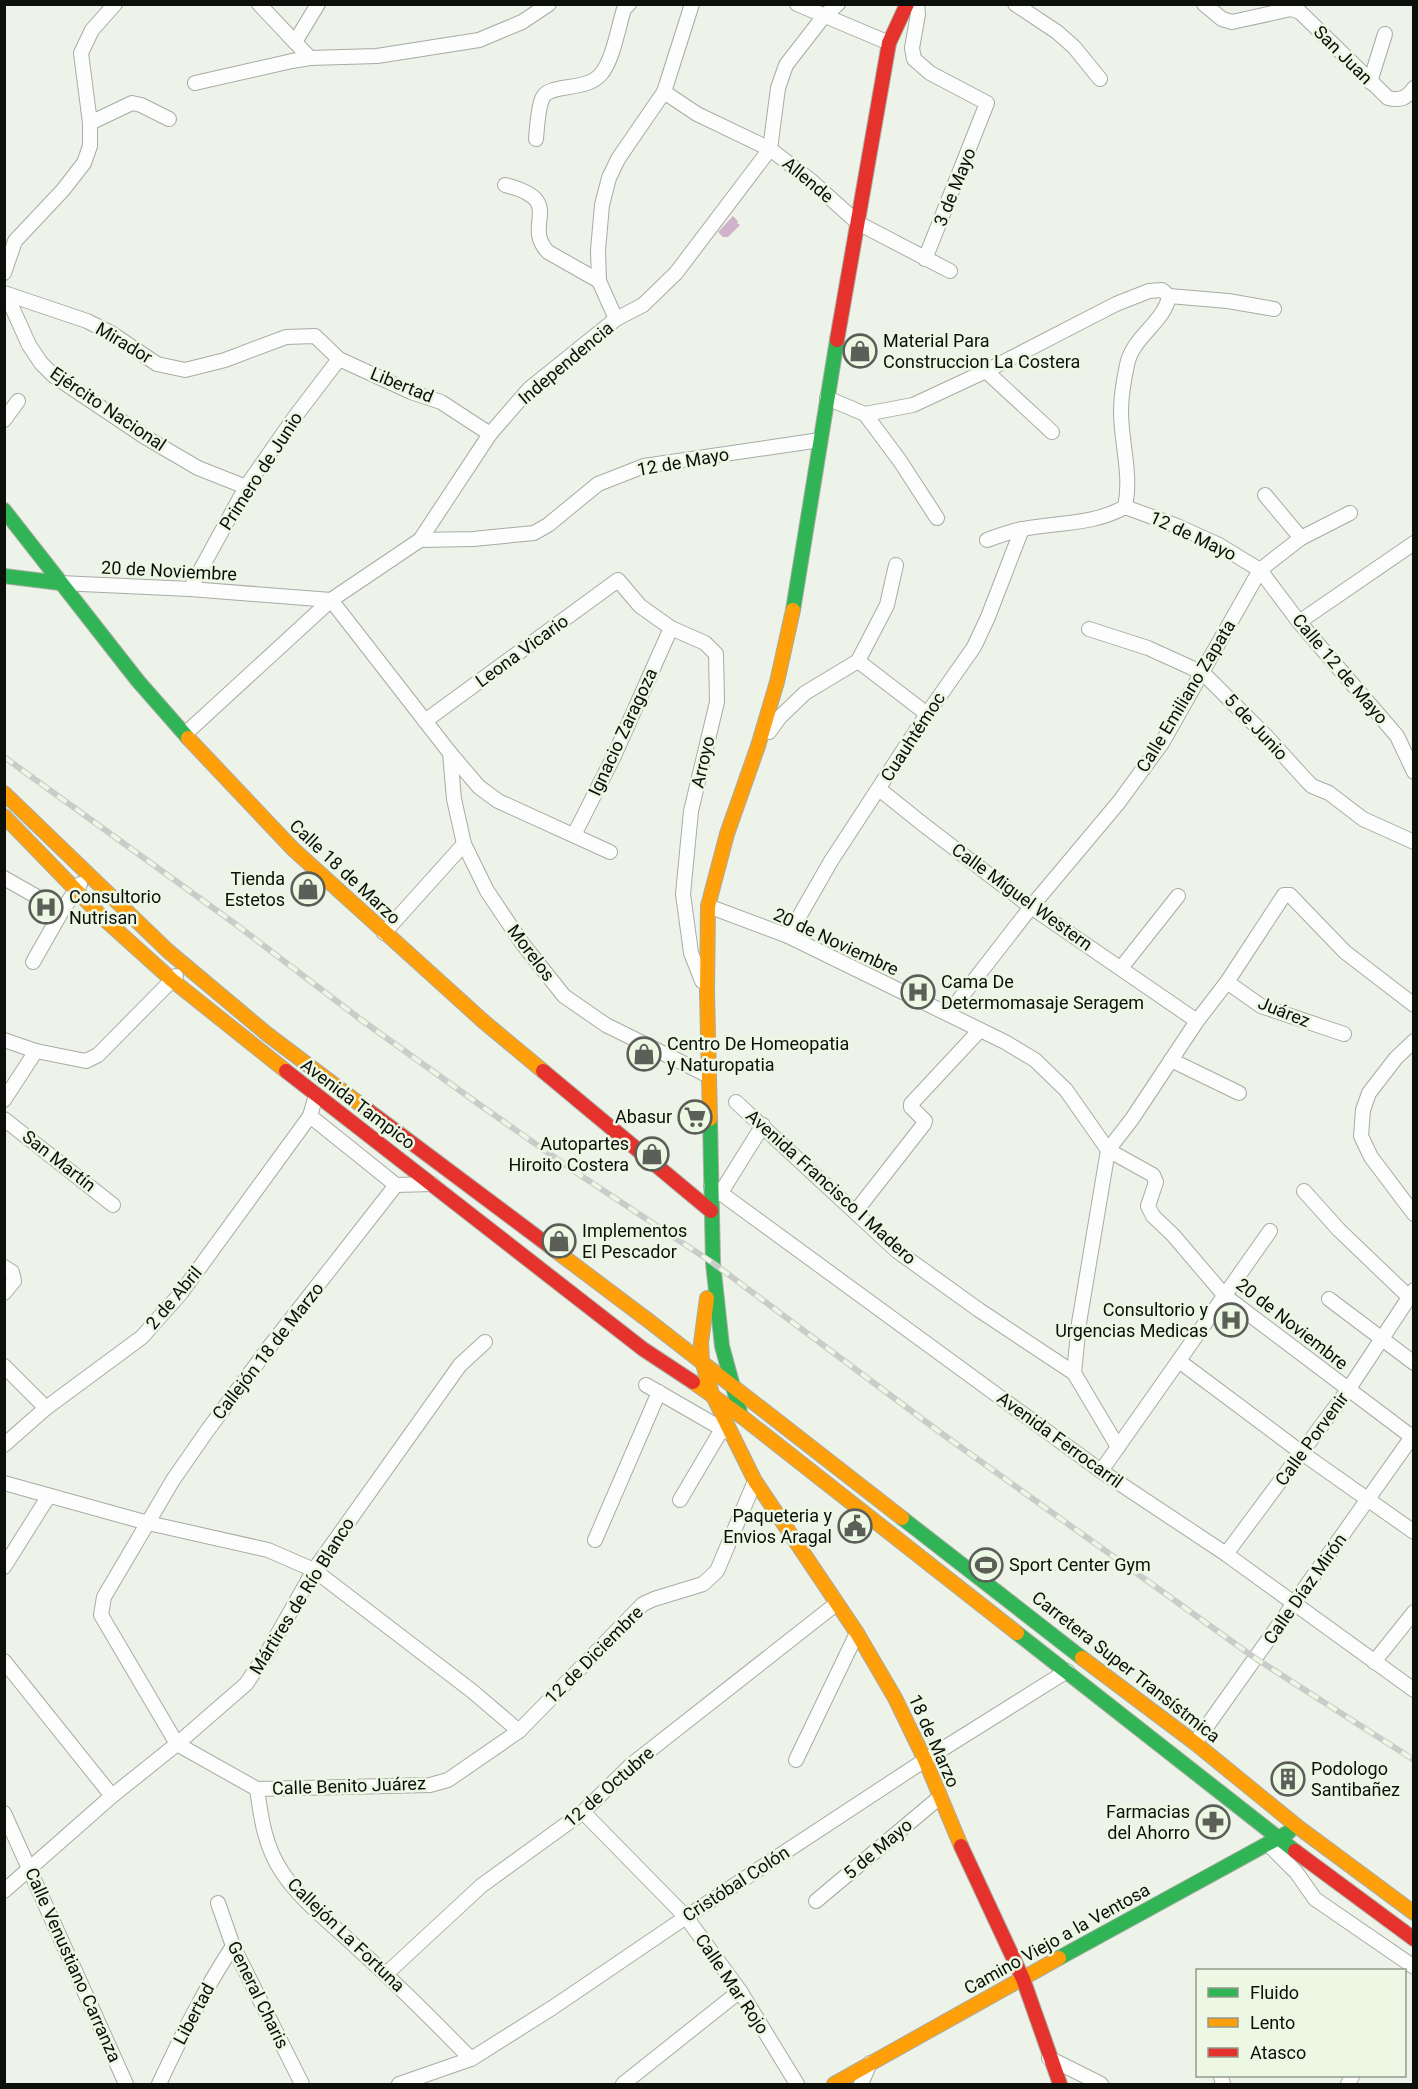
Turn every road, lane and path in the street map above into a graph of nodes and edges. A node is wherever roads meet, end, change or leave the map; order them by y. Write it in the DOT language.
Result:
graph roads {
  1 [pos="115,4"];
  2 [pos="259,4"];
  3 [pos="318,4"];
  4 [pos="549,4"];
  5 [pos="629,4"];
  6 [pos="692,4"];
  7 [pos="796,4"];
  8 [pos="838,4"];
  9 [pos="908,4"];
  10 [pos="917,4"];
  11 [pos="1015,4"];
  12 [pos="1204,4"];
  13 [pos="824,16"];
  14 [pos="1385,34"];
  15 [pos="295,42"];
  16 [pos="889,43"];
  17 [pos="310,58"];
  18 [pos="1100,79"];
  19 [pos="1370,82"];
  20 [pos="195,83"];
  21 [pos="1413,88"];
  22 [pos="664,92"];
  23 [pos="169,119"];
  24 [pos="90,123"];
  25 [pos="536,139"];
  26 [pos="770,149"];
  27 [pos="505,185"];
  28 [pos="858,223"];
  29 [pos="10,238"];
  30 [pos="925,259"];
  31 [pos="950,271"];
  32 [pos="4,273"];
  33 [pos="599,281"];
  34 [pos="5,294"];
  35 [pos="1169,296"];
  36 [pos="1274,309"];
  37 [pos="616,319"];
  38 [pos="315,336"];
  39 [pos="339,359"];
  40 [pos="986,371"];
  41 [pos="827,398"];
  42 [pos="18,401"];
  43 [pos="865,414"];
  44 [pos="4,420"];
  45 [pos="1052,432"];
  46 [pos="490,434"];
  47 [pos="820,440"];
  48 [pos="246,487"];
  49 [pos="1265,495"];
  50 [pos="1125,507"];
  51 [pos="4,510"];
  52 [pos="1350,513"];
  53 [pos="937,518"];
  54 [pos="1022,529"];
  55 [pos="1301,538"];
  56 [pos="420,540"];
  57 [pos="987,540"];
  58 [pos="1413,543"];
  59 [pos="896,565"];
  60 [pos="1260,570"];
  61 [pos="4,576"];
  62 [pos="618,580"];
  63 [pos="60,584"];
  64 [pos="190,589"];
  65 [pos="332,600"];
  66 [pos="1299,622"];
  67 [pos="671,628"];
  68 [pos="1089,629"];
  69 [pos="858,661"];
  70 [pos="1203,673"];
  71 [pos="927,714"];
  72 [pos="425,721"];
  73 [pos="185,734"];
  74 [pos="758,746"];
  75 [pos="450,753"];
  76 [pos="1413,772"];
  77 [pos="879,789"];
  78 [pos="4,793"];
  79 [pos="4,816"];
  80 [pos="574,835"];
  81 [pos="1413,842"];
  82 [pos="465,844"];
  83 [pos="610,852"];
  84 [pos="88,874"];
  85 [pos="4,878"];
  86 [pos="76,890"];
  87 [pos="1178,896"];
  88 [pos="708,906"];
  89 [pos="1031,907"];
  90 [pos="62,910"];
  91 [pos="384,933"];
  92 [pos="788,936"];
  93 [pos="33,962"];
  94 [pos="185,966"];
  95 [pos="1121,968"];
  96 [pos="172,980"];
  97 [pos="1227,982"];
  98 [pos="707,992"];
  99 [pos="1413,1005"];
  100 [pos="948,1014"];
  101 [pos="1197,1021"];
  102 [pos="980,1030"];
  103 [pos="1344,1034"];
  104 [pos="4,1040"];
  105 [pos="1413,1041"];
  106 [pos="36,1051"];
  107 [pos="1171,1060"];
  108 [pos="709,1076"];
  109 [pos="1239,1093"];
  110 [pos="316,1095"];
  111 [pos="4,1100"];
  112 [pos="736,1102"];
  113 [pos="309,1116"];
  114 [pos="4,1119"];
  115 [pos="763,1125"];
  116 [pos="1108,1150"];
  117 [pos="433,1184"];
  118 [pos="396,1185"];
  119 [pos="715,1190"];
  120 [pos="1304,1191"];
  121 [pos="113,1205"];
  122 [pos="711,1211"];
  123 [pos="856,1211"];
  124 [pos="1413,1214"];
  125 [pos="1270,1230"];
  126 [pos="713,1263"];
  127 [pos="4,1267"];
  128 [pos="4,1293"];
  129 [pos="1411,1293"];
  130 [pos="1225,1296"];
  131 [pos="1329,1299"];
  132 [pos="1383,1340"];
  133 [pos="485,1342"];
  134 [pos="702,1361"];
  135 [pos="1179,1361"];
  136 [pos="1413,1363"];
  137 [pos="4,1366"];
  138 [pos="1074,1373"];
  139 [pos="646,1385"];
  140 [pos="734,1388"];
  141 [pos="1348,1390"];
  142 [pos="659,1392"];
  143 [pos="712,1394"];
  144 [pos="46,1408"];
  145 [pos="741,1416"];
  146 [pos="726,1432"];
  147 [pos="1413,1435"];
  148 [pos="4,1445"];
  149 [pos="1118,1447"];
  150 [pos="1302,1453"];
  151 [pos="1101,1471"];
  152 [pos="755,1481"];
  153 [pos="4,1484"];
  154 [pos="48,1497"];
  155 [pos="680,1500"];
  156 [pos="1368,1500"];
  157 [pos="148,1523"];
  158 [pos="1413,1532"];
  159 [pos="595,1540"];
  160 [pos="1226,1554"];
  161 [pos="4,1567"];
  162 [pos="314,1570"];
  163 [pos="1294,1603"];
  164 [pos="836,1604"];
  165 [pos="1413,1612"];
  166 [pos="1028,1615"];
  167 [pos="1016,1630"];
  168 [pos="857,1633"];
  169 [pos="6,1661"];
  170 [pos="1374,1662"];
  171 [pos="1067,1671"];
  172 [pos="1413,1690"];
  173 [pos="519,1731"];
  174 [pos="1195,1743"];
  175 [pos="177,1744"];
  176 [pos="796,1760"];
  177 [pos="925,1760"];
  178 [pos="257,1789"];
  179 [pos="112,1796"];
  180 [pos="940,1797"];
  181 [pos="583,1812"];
  182 [pos="4,1813"];
  183 [pos="1298,1827"];
  184 [pos="1274,1841"];
  185 [pos="31,1870"];
  186 [pos="4,1892"];
  187 [pos="816,1901"];
  188 [pos="218,1903"];
  189 [pos="1413,1913"];
  190 [pos="686,1917"];
  191 [pos="1413,1940"];
  192 [pos="233,1946"];
  193 [pos="1406,1966"];
  194 [pos="386,1974"];
  195 [pos="1023,1979"];
  196 [pos="740,1991"];
  197 [pos="1049,2058"];
  198 [pos="471,2059"];
  199 [pos="870,2063"];
  200 [pos="124,2083"];
  201 [pos="159,2085"];
  202 [pos="302,2085"];
  203 [pos="399,2085"];
  204 [pos="623,2085"];
  205 [pos="797,2085"];
  206 [pos="834,2085"];
  207 [pos="861,2085"];
  208 [pos="1060,2085"];
  209 [pos="1101,2085"];
  1 -- 24 [label="street"];
  2 -- 15 [label="street"];
  3 -- 15 [label="street"];
  4 -- 17 [label="street"];
  5 -- 25 [label="street"];
  6 -- 22 [label="street"];
  7 -- 13 [label="street"];
  8 -- 13 [label="street, Independencia"];
  9 -- 16 [label="main road"];
  10 -- 30 [label="street, 3 de Mayo"];
  11 -- 18 [label="street"];
  12 -- 19 [label="street, San Juan"];
  13 -- 16 [label="street"];
  13 -- 26 [label="street, Independencia"];
  14 -- 19 [label="street"];
  15 -- 17 [label="street"];
  16 -- 28 [label="main road"];
  17 -- 20 [label="street"];
  19 -- 21 [label="street, San Juan"];
  22 -- 26 [label="street, Allende"];
  22 -- 33 [label="street"];
  23 -- 24 [label="street"];
  24 -- 29 [label="street"];
  26 -- 28 [label="street, Allende"];
  26 -- 37 [label="street, Independencia"];
  27 -- 33 [label="street"];
  28 -- 30 [label="street, Allende"];
  28 -- 41 [label="main road"];
  29 -- 32 [label="street"];
  30 -- 31 [label="street, Allende"];
  33 -- 37 [label="street"];
  34 -- 38 [label="street, Mirador"];
  34 -- 48 [label="street, Ejército Nacional"];
  35 -- 36 [label="street"];
  35 -- 40 [label="street"];
  35 -- 50 [label="street"];
  37 -- 46 [label="street, Independencia"];
  38 -- 39 [label="street, Libertad"];
  39 -- 46 [label="street, Libertad"];
  39 -- 48 [label="street, Primero de Junio"];
  40 -- 43 [label="street"];
  40 -- 45 [label="street"];
  41 -- 43 [label="street"];
  41 -- 47 [label="main road"];
  42 -- 44 [label="street"];
  43 -- 53 [label="street"];
  46 -- 56 [label="street, Independencia"];
  47 -- 56 [label="street, 12 de Mayo"];
  47 -- 74 [label="main road"];
  48 -- 64 [label="street, Primero de Junio"];
  49 -- 55 [label="street"];
  50 -- 54 [label="street"];
  50 -- 60 [label="street, 12 de Mayo"];
  51 -- 63 [label="main road, Calle 18 de Marzo"];
  52 -- 55 [label="street, Calle Emiliano Zapata"];
  54 -- 57 [label="street"];
  54 -- 71 [label="street, Cuauhtémoc"];
  55 -- 60 [label="street, Calle Emiliano Zapata"];
  56 -- 65 [label="street, Independencia"];
  58 -- 66 [label="street"];
  59 -- 69 [label="street"];
  60 -- 66 [label="street, Calle 12 de Mayo"];
  60 -- 70 [label="street, Calle Emiliano Zapata"];
  61 -- 63 [label="main road, 20 de Noviembre"];
  62 -- 67 [label="street, Arroyo"];
  62 -- 72 [label="street, Leona Vicario"];
  63 -- 64 [label="street, 20 de Noviembre"];
  63 -- 73 [label="main road, Calle 18 de Marzo"];
  64 -- 65 [label="street, 20 de Noviembre"];
  65 -- 72 [label="street"];
  65 -- 73 [label="street, Independencia"];
  66 -- 76 [label="street, Calle 12 de Mayo"];
  67 -- 80 [label="street, Ignacio Zaragoza"];
  67 -- 98 [label="street, Arroyo"];
  68 -- 70 [label="street, 5 de Junio"];
  69 -- 71 [label="street"];
  69 -- 74 [label="street"];
  70 -- 81 [label="street, 5 de Junio"];
  70 -- 89 [label="street, Calle Emiliano Zapata"];
  71 -- 77 [label="street, Cuauhtémoc"];
  72 -- 75 [label="street"];
  73 -- 91 [label="main road, Calle 18 de Marzo"];
  74 -- 88 [label="main road"];
  75 -- 80 [label="street"];
  75 -- 82 [label="street, Morelos"];
  77 -- 89 [label="street, Calle Miguel Western"];
  77 -- 92 [label="street, Cuauhtémoc"];
  78 -- 84 [label="main road, Avenida Tampico"];
  79 -- 86 [label="main road, Avenida Tampico"];
  80 -- 83 [label="street"];
  82 -- 91 [label="street"];
  82 -- 108 [label="street, Morelos"];
  84 -- 86 [label="street"];
  84 -- 94 [label="main road, Avenida Tampico"];
  85 -- 90 [label="street"];
  86 -- 90 [label="street"];
  86 -- 96 [label="main road, Avenida Tampico"];
  87 -- 95 [label="street"];
  88 -- 92 [label="street, 20 de Noviembre"];
  88 -- 98 [label="main road"];
  89 -- 95 [label="street, Calle Miguel Western"];
  89 -- 100 [label="street, Calle Emiliano Zapata"];
  90 -- 93 [label="street"];
  91 -- 122 [label="main road, Calle 18 de Marzo"];
  92 -- 100 [label="street, 20 de Noviembre"];
  94 -- 96 [label="street"];
  94 -- 134 [label="main road, Avenida Tampico"];
  95 -- 101 [label="street, Calle Miguel Western"];
  96 -- 106 [label="street"];
  96 -- 110 [label="main road, Avenida Tampico"];
  97 -- 99 [label="street"];
  97 -- 101 [label="street"];
  97 -- 103 [label="street, Juárez"];
  98 -- 108 [label="main road"];
  100 -- 102 [label="street, 20 de Noviembre"];
  101 -- 107 [label="street"];
  102 -- 116 [label="street, 20 de Noviembre"];
  102 -- 123 [label="street"];
  104 -- 106 [label="street"];
  105 -- 124 [label="street"];
  106 -- 111 [label="street"];
  107 -- 109 [label="street"];
  107 -- 116 [label="street"];
  108 -- 119 [label="main road"];
  110 -- 113 [label="street, 2 de Abril"];
  110 -- 117 [label="main road, Avenida Tampico"];
  112 -- 115 [label="street, Avenida Francisco I Madero"];
  113 -- 118 [label="street"];
  113 -- 144 [label="street, 2 de Abril"];
  114 -- 121 [label="street, San Martín"];
  115 -- 119 [label="street"];
  115 -- 123 [label="street, Avenida Francisco I Madero"];
  116 -- 130 [label="street, 20 de Noviembre"];
  116 -- 138 [label="street"];
  117 -- 118 [label="street"];
  117 -- 143 [label="main road, Avenida Tampico"];
  118 -- 157 [label="street, Callejón 18 de Marzo"];
  119 -- 122 [label="main road"];
  119 -- 151 [label="street, Avenida Ferrocarril"];
  120 -- 129 [label="street"];
  122 -- 126 [label="main road"];
  123 -- 138 [label="street, Avenida Francisco I Madero"];
  125 -- 130 [label="street"];
  126 -- 134 [label="main road, 18 de Marzo"];
  126 -- 140 [label="main road"];
  127 -- 128 [label="street"];
  129 -- 132 [label="street, Calle Porvenir"];
  130 -- 135 [label="street"];
  130 -- 141 [label="street, 20 de Noviembre"];
  131 -- 132 [label="street"];
  132 -- 136 [label="street"];
  132 -- 141 [label="street, Calle Porvenir"];
  133 -- 162 [label="street, Mártires de Río Blanco"];
  134 -- 140 [label="main road, Carretera Super Transístmica"];
  134 -- 143 [label="main road, 18 de Marzo"];
  135 -- 149 [label="street"];
  135 -- 150 [label="street"];
  137 -- 144 [label="street"];
  138 -- 149 [label="street"];
  139 -- 142 [label="street"];
  140 -- 145 [label="main road"];
  140 -- 166 [label="main road, Carretera Super Transístmica"];
  141 -- 147 [label="street, 20 de Noviembre"];
  141 -- 150 [label="street, Calle Porvenir"];
  142 -- 146 [label="street"];
  142 -- 159 [label="street"];
  143 -- 145 [label="main road"];
  143 -- 146 [label="main road, 18 de Marzo"];
  144 -- 148 [label="street, 2 de Abril"];
  145 -- 146 [label="main road"];
  145 -- 167 [label="main road"];
  146 -- 152 [label="main road, 18 de Marzo"];
  146 -- 155 [label="street"];
  147 -- 156 [label="street, Calle Díaz Mirón"];
  149 -- 151 [label="street"];
  150 -- 156 [label="street"];
  150 -- 160 [label="street, Calle Porvenir"];
  151 -- 160 [label="street, Avenida Ferrocarril"];
  152 -- 164 [label="main road, 18 de Marzo"];
  152 -- 173 [label="street, 12 de Diciembre"];
  153 -- 154 [label="street"];
  154 -- 157 [label="street"];
  154 -- 161 [label="street"];
  156 -- 158 [label="street"];
  156 -- 163 [label="street, Calle Díaz Mirón"];
  157 -- 162 [label="street"];
  157 -- 175 [label="street"];
  160 -- 163 [label="street, Avenida Ferrocarril"];
  162 -- 173 [label="street"];
  162 -- 175 [label="street, Mártires de Río Blanco"];
  163 -- 170 [label="street, Avenida Ferrocarril"];
  163 -- 174 [label="street, Calle Díaz Mirón"];
  164 -- 168 [label="main road, 18 de Marzo"];
  164 -- 181 [label="street, 12 de Octubre"];
  165 -- 170 [label="street"];
  166 -- 167 [label="main road"];
  166 -- 174 [label="main road, Carretera Super Transístmica"];
  167 -- 171 [label="main road"];
  168 -- 176 [label="street"];
  168 -- 177 [label="main road, 18 de Marzo"];
  169 -- 179 [label="street"];
  170 -- 172 [label="street, Avenida Ferrocarril"];
  171 -- 177 [label="street, Cristóbal Colón"];
  171 -- 184 [label="main road"];
  173 -- 178 [label="street, Calle Benito Juárez"];
  174 -- 183 [label="main road, Carretera Super Transístmica"];
  175 -- 178 [label="street, Calle Benito Juárez"];
  175 -- 179 [label="street, Mártires de Río Blanco"];
  177 -- 180 [label="main road, 18 de Marzo"];
  177 -- 190 [label="street, Cristóbal Colón"];
  178 -- 194 [label="street, Callejón La Fortuna"];
  179 -- 185 [label="street, Mártires de Río Blanco"];
  180 -- 187 [label="street, 5 de Mayo"];
  180 -- 195 [label="main road, 18 de Marzo"];
  181 -- 190 [label="street, Calle Mar Rojo"];
  181 -- 194 [label="street, 12 de Octubre"];
  182 -- 185 [label="street, Calle Venustiano Carranza"];
  183 -- 184 [label="main road, Camino Viejo a la Ventosa"];
  183 -- 189 [label="main road, Carretera Super Transístmica"];
  184 -- 191 [label="main road"];
  184 -- 193 [label="street"];
  184 -- 195 [label="main road, Camino Viejo a la Ventosa"];
  185 -- 186 [label="street, Mártires de Río Blanco"];
  185 -- 200 [label="street, Calle Venustiano Carranza"];
  188 -- 192 [label="street, General Charis"];
  190 -- 196 [label="street, Calle Mar Rojo"];
  190 -- 198 [label="street, Cristóbal Colón"];
  192 -- 201 [label="street, Libertad"];
  192 -- 202 [label="street, General Charis"];
  194 -- 198 [label="street, Callejón La Fortuna"];
  195 -- 197 [label="main road, 18 de Marzo"];
  195 -- 199 [label="main road, Camino Viejo a la Ventosa"];
  196 -- 204 [label="street"];
  196 -- 205 [label="street, Calle Mar Rojo"];
  197 -- 208 [label="main road, 18 de Marzo"];
  197 -- 209 [label="street"];
  198 -- 203 [label="street, Cristóbal Colón"];
  199 -- 206 [label="main road, Camino Viejo a la Ventosa"];
  199 -- 207 [label="street"];
}
